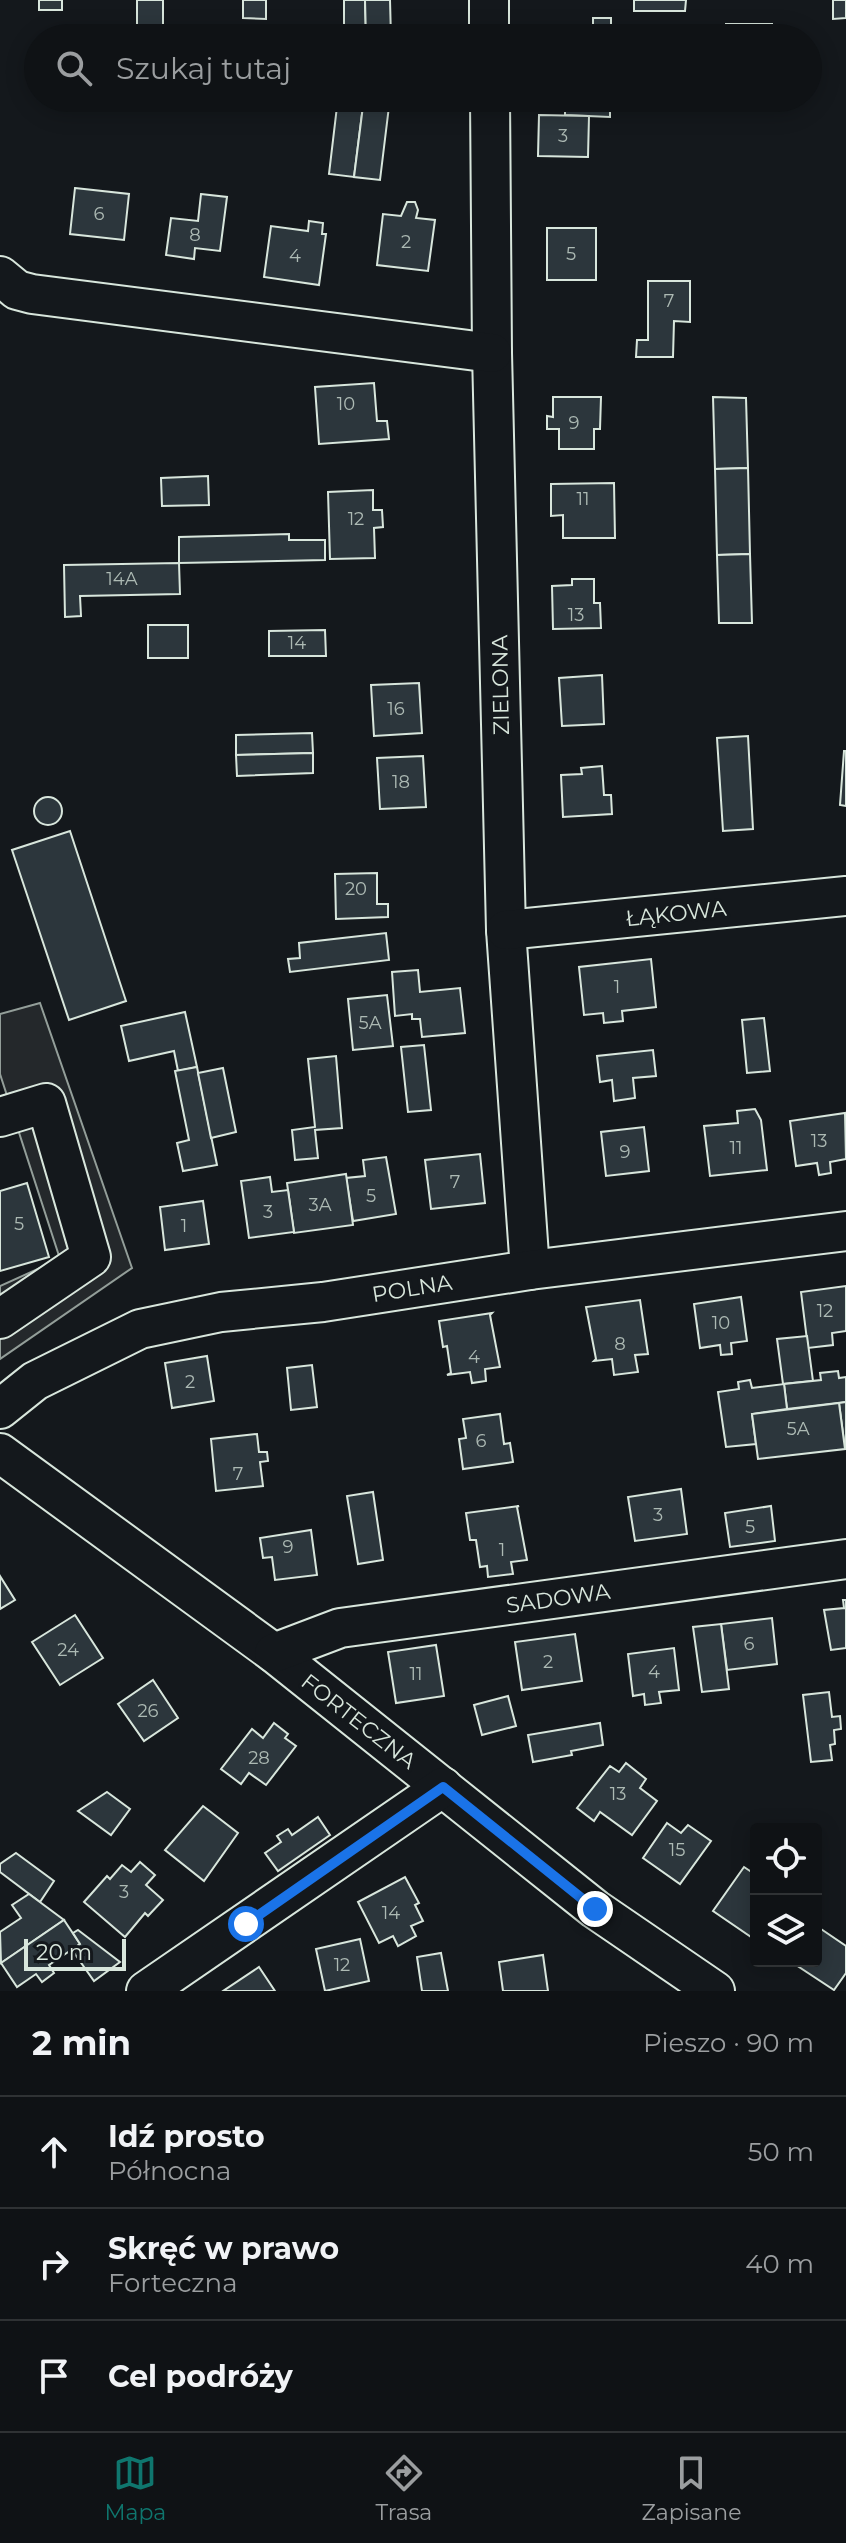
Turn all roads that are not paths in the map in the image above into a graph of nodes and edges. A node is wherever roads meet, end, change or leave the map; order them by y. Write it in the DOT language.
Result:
graph roads {
  1 [pos="489,0"];
  2 [pos="489,24"];
  3 [pos="490,112"];
  4 [pos="16,285"];
  5 [pos="492,353"];
  6 [pos="846,896"];
  7 [pos="506,930"];
  8 [pos="0,1117"];
  9 [pos="846,1231"];
  10 [pos="530,1270"];
  11 [pos="0,1319"];
  12 [pos="0,1409"];
  13 [pos="0,1453"];
  14 [pos="846,1559"];
  15 [pos="274,1653"];
  16 [pos="443,1787"];
  17 [pos="146,1991"];
  18 [pos="715,1991"];
  1 -- 2 [label="street"];
  3 -- 5 [label="street, ZIELONA"];
  4 -- 5 [label="street"];
  5 -- 7 [label="street, ZIELONA"];
  6 -- 7 [label="street, ŁĄKOWA"];
  7 -- 10 [label="street, ZIELONA"];
  8 -- 11 [label="street"];
  9 -- 10 [label="street, POLNA"];
  10 -- 12 [label="street, POLNA"];
  13 -- 15 [label="street, FORTECZNA"];
  14 -- 15 [label="street, SADOWA"];
  15 -- 16 [label="street, FORTECZNA"];
  16 -- 17 [label="street"];
  16 -- 18 [label="street, FORTECZNA"];
}
